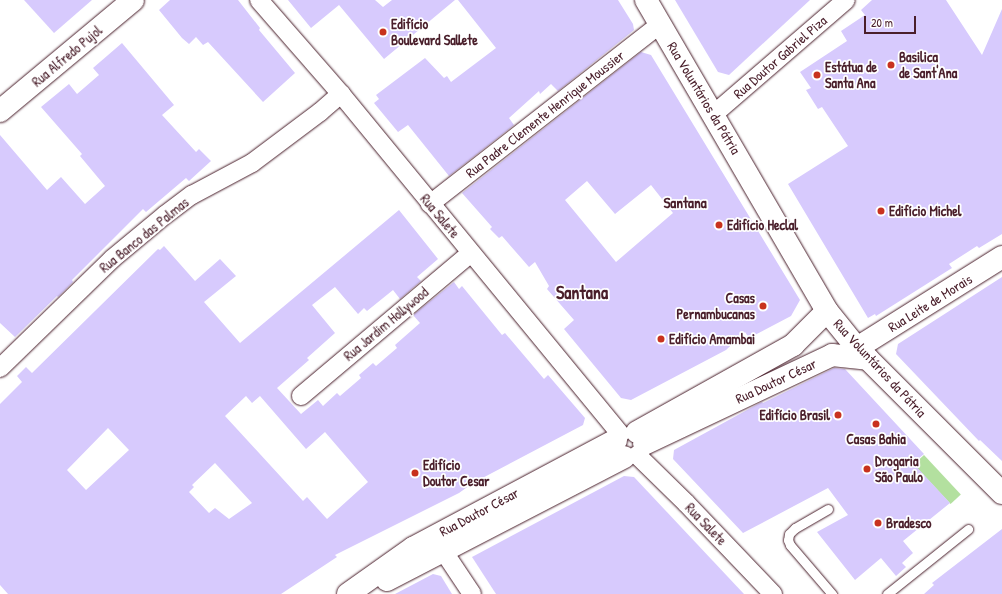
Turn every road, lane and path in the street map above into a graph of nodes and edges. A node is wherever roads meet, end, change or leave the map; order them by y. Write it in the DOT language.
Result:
graph roads {
  1 [pos="133,0"];
  2 [pos="259,0"];
  3 [pos="646,0"];
  4 [pos="846,0"];
  5 [pos="660,24"];
  6 [pos="341,94"];
  7 [pos="0,111"];
  8 [pos="714,114"];
  9 [pos="430,204"];
  10 [pos="471,253"];
  11 [pos="1002,258"];
  12 [pos="827,311"];
  13 [pos="863,353"];
  14 [pos="0,368"];
  15 [pos="301,396"];
  16 [pos="630,444"];
  17 [pos="1002,493"];
  18 [pos="828,509"];
  19 [pos="968,529"];
  20 [pos="438,543"];
  21 [pos="348,594"];
  22 [pos="360,594"];
  23 [pos="472,594"];
  24 [pos="773,594"];
  25 [pos="832,594"];
  26 [pos="887,594"];
  1 -- 7 [label="street, Rua Alfredo Pujol"];
  2 -- 6 [label="street, Rua Salete"];
  3 -- 5 [label="street, Rua Voluntários da Pátria"];
  4 -- 8 [label="street, Rua Doutor Gabriel Piza"];
  5 -- 8 [label="street, Rua Voluntários da Pátria"];
  5 -- 9 [label="street, Rua Padre Clemente Henrique Moussier"];
  6 -- 9 [label="street, Rua Salete"];
  6 -- 14 [label="street, Rua Banco das Palmas"];
  8 -- 12 [label="street, Rua Voluntários da Pátria"];
  9 -- 10 [label="street, Rua Salete"];
  10 -- 15 [label="street, Rua Jardim Hollywood"];
  10 -- 16 [label="street, Rua Salete"];
  11 -- 13 [label="street, Rua Leite de Morais"];
  12 -- 13 [label="street, Rua Voluntários da Pátria"];
  12 -- 16 [label="street, Rua Doutor César"];
  13 -- 16 [label="street, Rua Doutor César"];
  13 -- 17 [label="street, Rua Voluntários da Pátria"];
  16 -- 20 [label="street, Rua Doutor César"];
  16 -- 24 [label="street, Rua Salete"];
  18 -- 25 [label="lane"];
  19 -- 26 [label="lane"];
  20 -- 21 [label="street, Rua Doutor César"];
  20 -- 22 [label="street, Rua Doutor César"];
  20 -- 23 [label="street"];
}
